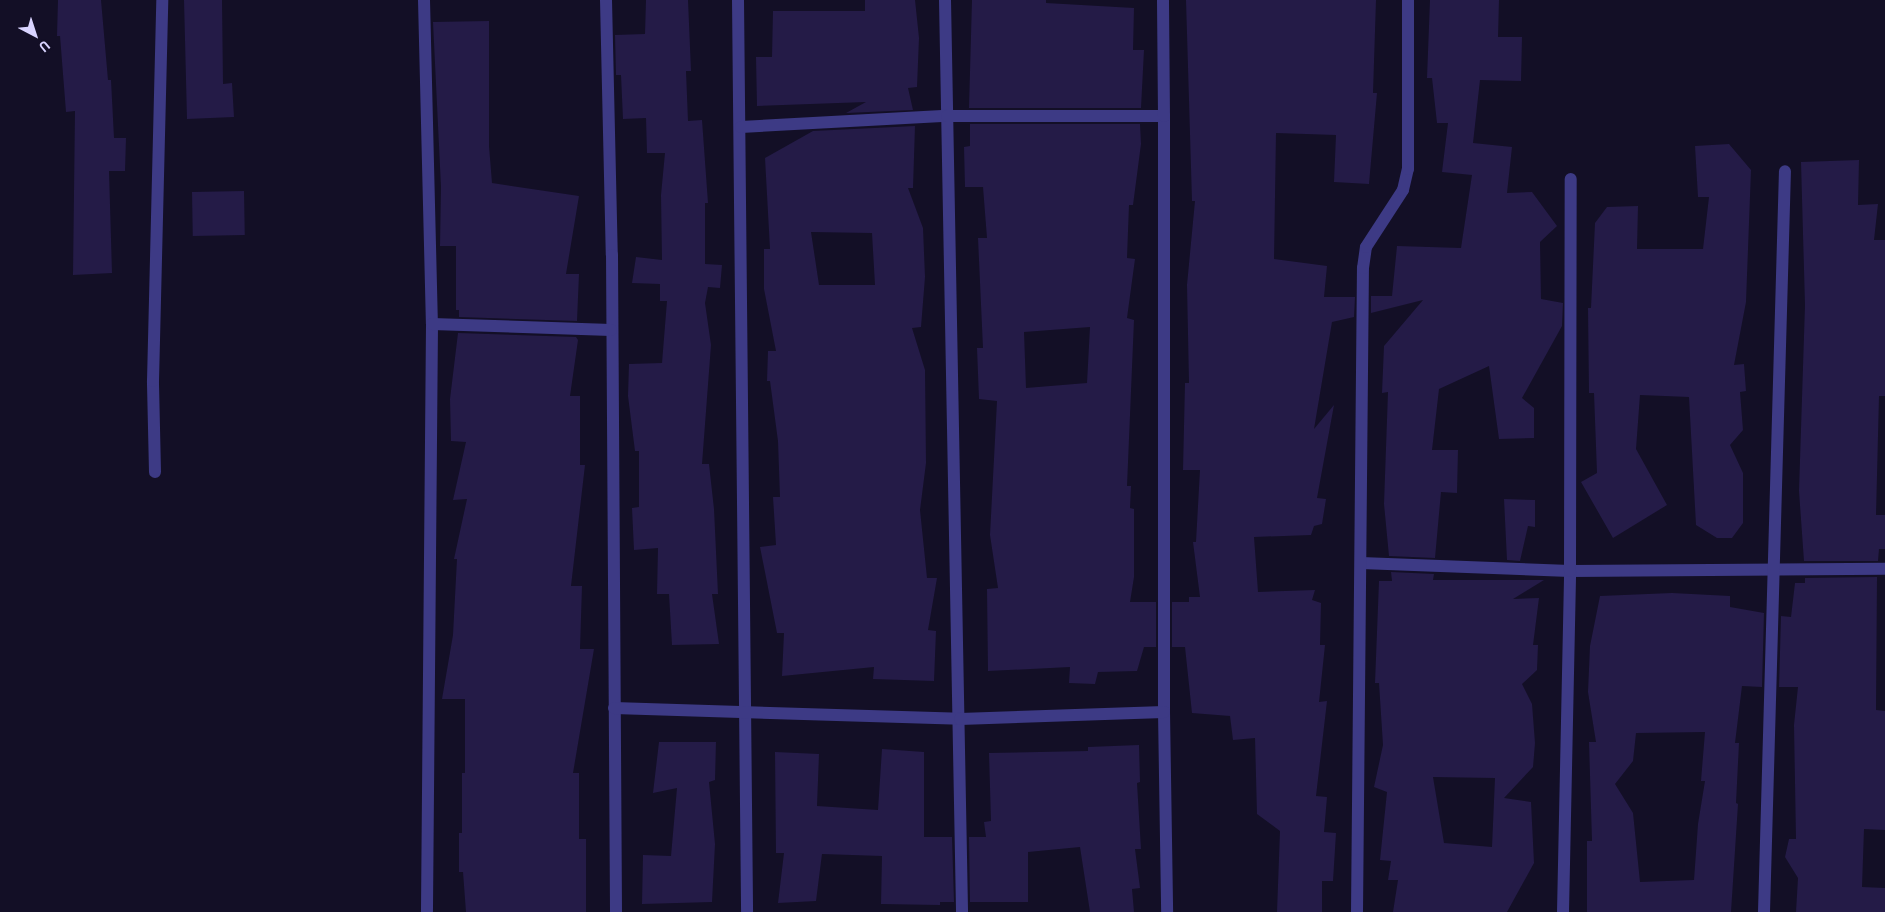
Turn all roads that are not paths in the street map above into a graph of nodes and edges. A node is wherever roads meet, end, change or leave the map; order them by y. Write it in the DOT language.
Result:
graph roads {
  1 [pos="162,0"];
  2 [pos="424,0"];
  3 [pos="606,0"];
  4 [pos="738,0"];
  5 [pos="945,0"];
  6 [pos="1164,0"];
  7 [pos="1408,0"];
  8 [pos="947,116"];
  9 [pos="1164,116"];
  10 [pos="741,127"];
  11 [pos="1785,171"];
  12 [pos="1571,179"];
  13 [pos="432,324"];
  14 [pos="611,330"];
  15 [pos="155,472"];
  16 [pos="1361,563"];
  17 [pos="1774,569"];
  18 [pos="1885,569"];
  19 [pos="1570,570"];
  20 [pos="614,708"];
  21 [pos="745,711"];
  22 [pos="1164,712"];
  23 [pos="960,719"];
  24 [pos="427,912"];
  25 [pos="616,912"];
  26 [pos="746,912"];
  27 [pos="962,912"];
  28 [pos="1168,912"];
  29 [pos="1357,912"];
  30 [pos="1563,912"];
  31 [pos="1764,912"];
  1 -- 15 [label="street"];
  2 -- 13 [label="street"];
  3 -- 14 [label="street"];
  4 -- 10 [label="street"];
  5 -- 8 [label="street"];
  6 -- 9 [label="street"];
  7 -- 16 [label="street"];
  8 -- 9 [label="street"];
  8 -- 10 [label="street"];
  8 -- 23 [label="street"];
  9 -- 22 [label="street"];
  10 -- 21 [label="street"];
  11 -- 17 [label="street"];
  12 -- 19 [label="street"];
  13 -- 14 [label="street"];
  13 -- 24 [label="street"];
  14 -- 20 [label="street"];
  16 -- 19 [label="street"];
  16 -- 29 [label="street"];
  17 -- 18 [label="street"];
  17 -- 19 [label="street"];
  17 -- 31 [label="street"];
  19 -- 30 [label="street"];
  20 -- 21 [label="street"];
  20 -- 25 [label="street"];
  21 -- 23 [label="street"];
  21 -- 26 [label="street"];
  22 -- 23 [label="street"];
  22 -- 28 [label="street"];
  23 -- 27 [label="street"];
}
